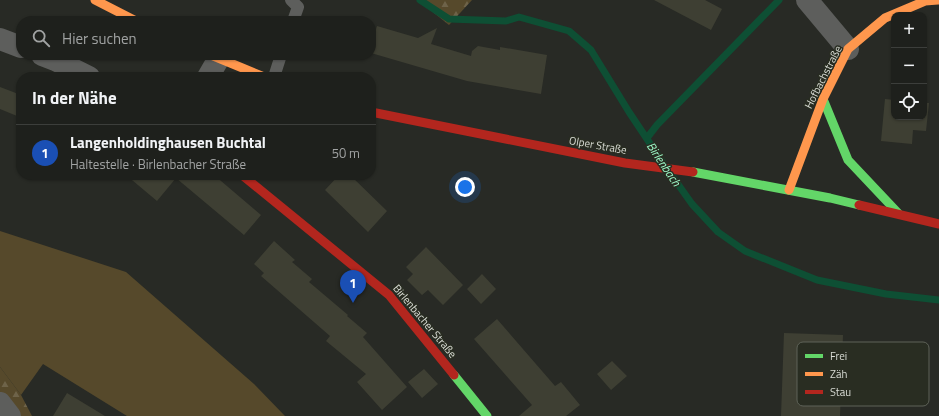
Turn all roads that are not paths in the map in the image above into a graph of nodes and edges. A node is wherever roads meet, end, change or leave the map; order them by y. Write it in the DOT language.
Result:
graph roads {
  1 [pos="95,0"];
  2 [pos="291,0"];
  3 [pos="807,0"];
  4 [pos="938,0"];
  5 [pos="925,1"];
  6 [pos="126,16"];
  7 [pos="295,16"];
  8 [pos="0,39"];
  9 [pos="16,45"];
  10 [pos="848,49"];
  11 [pos="55,60"];
  12 [pos="214,60"];
  13 [pos="222,60"];
  14 [pos="279,60"];
  15 [pos="79,72"];
  16 [pos="210,72"];
  17 [pos="252,72"];
  18 [pos="276,72"];
  19 [pos="823,99"];
  20 [pos="376,113"];
  21 [pos="248,180"];
  22 [pos="789,190"];
  23 [pos="898,213"];
  24 [pos="939,224"];
  25 [pos="0,403"];
  26 [pos="10,416"];
  27 [pos="487,416"];
  1 -- 6 [label="main road"];
  2 -- 7 [label="lane"];
  3 -- 10 [label="street"];
  4 -- 5 [label="main road, Hofbachstraße"];
  5 -- 10 [label="main road, Hofbachstraße"];
  8 -- 9 [label="street"];
  10 -- 19 [label="main road, Hofbachstraße"];
  11 -- 15 [label="street"];
  12 -- 16 [label="street"];
  13 -- 17 [label="main road"];
  14 -- 18 [label="lane"];
  19 -- 22 [label="main road, Hofbachstraße"];
  19 -- 23 [label="main road"];
  20 -- 22 [label="main road, Olper Straße"];
  21 -- 27 [label="main road, Birlenbacher Straße"];
  22 -- 23 [label="main road, Olper Straße"];
  23 -- 24 [label="main road, Olper Straße"];
  25 -- 26 [label="street"];
}
